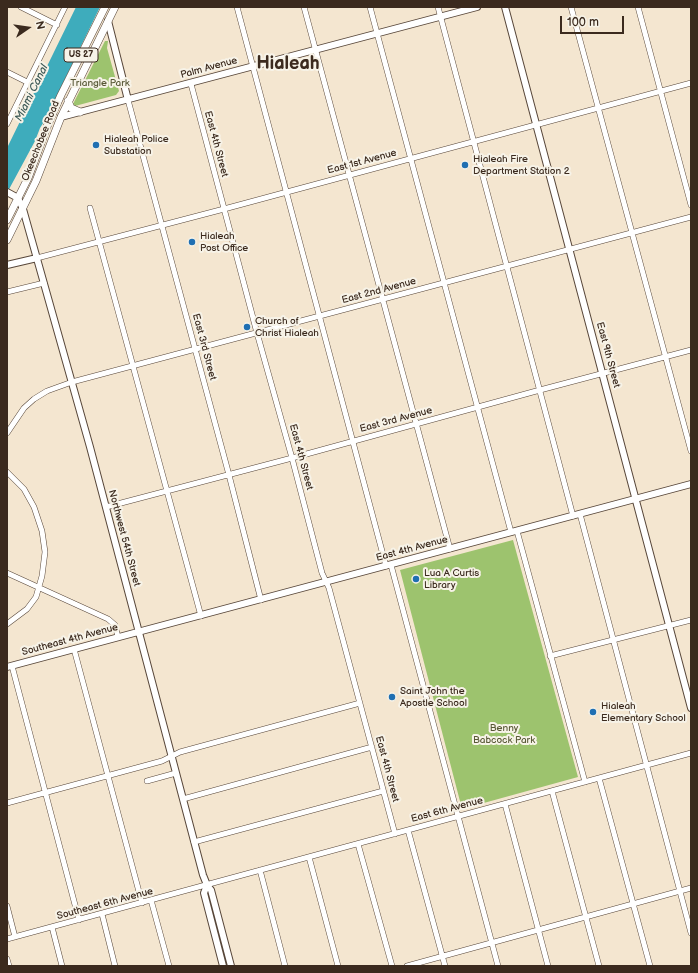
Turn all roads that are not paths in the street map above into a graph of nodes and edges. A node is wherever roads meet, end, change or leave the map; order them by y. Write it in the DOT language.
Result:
graph roads {
  1 [pos="21,7"];
  2 [pos="65,7"];
  3 [pos="105,7"];
  4 [pos="110,7"];
  5 [pos="115,7"];
  6 [pos="237,7"];
  7 [pos="304,7"];
  8 [pos="370,7"];
  9 [pos="438,7"];
  10 [pos="477,7"];
  11 [pos="505,7"];
  12 [pos="571,7"];
  13 [pos="638,7"];
  14 [pos="440,17"];
  15 [pos="108,21"];
  16 [pos="57,25"];
  17 [pos="377,34"];
  18 [pos="316,50"];
  19 [pos="254,67"];
  20 [pos="7,72"];
  21 [pos="28,82"];
  22 [pos="691,83"];
  23 [pos="191,84"];
  24 [pos="661,91"];
  25 [pos="128,100"];
  26 [pos="68,101"];
  27 [pos="598,108"];
  28 [pos="80,112"];
  29 [pos="60,117"];
  30 [pos="7,124"];
  31 [pos="48,124"];
  32 [pos="536,124"];
  33 [pos="474,142"];
  34 [pos="411,158"];
  35 [pos="349,175"];
  36 [pos="8,192"];
  37 [pos="287,192"];
  38 [pos="18,198"];
  39 [pos="691,205"];
  40 [pos="90,208"];
  41 [pos="23,209"];
  42 [pos="224,209"];
  43 [pos="691,217"];
  44 [pos="7,220"];
  45 [pos="162,224"];
  46 [pos="631,233"];
  47 [pos="7,240"];
  48 [pos="99,241"];
  49 [pos="570,250"];
  50 [pos="37,258"];
  51 [pos="7,265"];
  52 [pos="508,266"];
  53 [pos="44,283"];
  54 [pos="445,283"];
  55 [pos="7,292"];
  56 [pos="382,299"];
  57 [pos="321,316"];
  58 [pos="257,333"];
  59 [pos="195,350"];
  60 [pos="691,350"];
  61 [pos="666,357"];
  62 [pos="133,366"];
  63 [pos="603,374"];
  64 [pos="72,382"];
  65 [pos="540,390"];
  66 [pos="478,407"];
  67 [pos="416,424"];
  68 [pos="7,433"];
  69 [pos="354,441"];
  70 [pos="691,451"];
  71 [pos="292,458"];
  72 [pos="7,472"];
  73 [pos="229,475"];
  74 [pos="691,484"];
  75 [pos="167,490"];
  76 [pos="636,499"];
  77 [pos="106,507"];
  78 [pos="580,514"];
  79 [pos="574,516"];
  80 [pos="514,532"];
  81 [pos="450,549"];
  82 [pos="389,565"];
  83 [pos="7,573"];
  84 [pos="326,582"];
  85 [pos="39,588"];
  86 [pos="261,600"];
  87 [pos="201,616"];
  88 [pos="691,620"];
  89 [pos="7,624"];
  90 [pos="670,626"];
  91 [pos="139,632"];
  92 [pos="118,637"];
  93 [pos="614,640"];
  94 [pos="74,649"];
  95 [pos="550,656"];
  96 [pos="10,667"];
  97 [pos="360,703"];
  98 [pos="691,708"];
  99 [pos="372,747"];
  100 [pos="691,752"];
  101 [pos="172,756"];
  102 [pos="647,765"];
  103 [pos="176,773"];
  104 [pos="108,776"];
  105 [pos="599,778"];
  106 [pos="147,781"];
  107 [pos="585,782"];
  108 [pos="383,790"];
  109 [pos="552,791"];
  110 [pos="45,793"];
  111 [pos="183,799"];
  112 [pos="7,804"];
  113 [pos="505,804"];
  114 [pos="458,817"];
  115 [pos="408,830"];
  116 [pos="395,834"];
  117 [pos="194,842"];
  118 [pos="358,844"];
  119 [pos="309,857"];
  120 [pos="260,870"];
  121 [pos="207,885"];
  122 [pos="691,888"];
  123 [pos="680,891"];
  124 [pos="151,900"];
  125 [pos="142,903"];
  126 [pos="633,904"];
  127 [pos="7,906"];
  128 [pos="102,914"];
  129 [pos="586,917"];
  130 [pos="79,920"];
  131 [pos="52,927"];
  132 [pos="539,930"];
  133 [pos="691,933"];
  134 [pos="15,937"];
  135 [pos="7,939"];
  136 [pos="491,942"];
  137 [pos="442,956"];
  138 [pos="7,959"];
  139 [pos="224,964"];
  140 [pos="9,966"];
  141 [pos="62,966"];
  142 [pos="115,966"];
  143 [pos="169,966"];
  144 [pos="231,966"];
  145 [pos="285,966"];
  146 [pos="338,966"];
  147 [pos="392,966"];
  148 [pos="407,966"];
  149 [pos="445,966"];
  150 [pos="498,966"];
  151 [pos="548,966"];
  152 [pos="599,966"];
  153 [pos="650,966"];
  1 -- 16 [label="street"];
  2 -- 16 [label="street"];
  3 -- 31 [label="highway, Okeechobee Road / US 27"];
  4 -- 15 [label="highway"];
  5 -- 15 [label="highway, Okeechobee Road / US 27"];
  6 -- 19 [label="street"];
  7 -- 18 [label="street"];
  8 -- 17 [label="street"];
  9 -- 14 [label="street"];
  10 -- 14 [label="main road, Palm Avenue"];
  11 -- 32 [label="main road, East 9th Street"];
  12 -- 27 [label="street"];
  13 -- 24 [label="street"];
  14 -- 17 [label="main road, Palm Avenue"];
  14 -- 33 [label="street"];
  15 -- 25 [label="main road"];
  15 -- 26 [label="highway, Okeechobee Road / US 27"];
  16 -- 21 [label="street"];
  17 -- 18 [label="main road, Palm Avenue"];
  17 -- 34 [label="street"];
  18 -- 19 [label="main road, Palm Avenue"];
  18 -- 35 [label="street"];
  19 -- 23 [label="main road, Palm Avenue"];
  19 -- 37 [label="street"];
  20 -- 21 [label="street"];
  21 -- 30 [label="street"];
  22 -- 24 [label="street, East 1st Avenue"];
  23 -- 25 [label="main road, Palm Avenue"];
  23 -- 42 [label="street, East 4th Street"];
  24 -- 27 [label="street, East 1st Avenue"];
  24 -- 39 [label="street"];
  25 -- 28 [label="main road, Palm Avenue"];
  25 -- 45 [label="street, East 3rd Street"];
  26 -- 28 [label="highway"];
  26 -- 29 [label="highway, Okeechobee Road / US 27"];
  27 -- 32 [label="street, East 1st Avenue"];
  27 -- 46 [label="street"];
  28 -- 29 [label="main road, Palm Avenue"];
  29 -- 31 [label="highway"];
  29 -- 41 [label="highway, Okeechobee Road / US 27"];
  31 -- 38 [label="highway, Okeechobee Road / US 27"];
  32 -- 33 [label="street, East 1st Avenue"];
  32 -- 49 [label="main road, East 9th Street"];
  33 -- 34 [label="street, East 1st Avenue"];
  33 -- 52 [label="street"];
  34 -- 35 [label="street, East 1st Avenue"];
  34 -- 54 [label="street"];
  35 -- 37 [label="street, East 1st Avenue"];
  35 -- 56 [label="street"];
  36 -- 38 [label="main road"];
  37 -- 42 [label="street, East 1st Avenue"];
  37 -- 57 [label="street"];
  38 -- 41 [label="main road, Northwest 54th Street"];
  38 -- 44 [label="highway, Okeechobee Road / US 27"];
  40 -- 48 [label="street"];
  41 -- 47 [label="highway, Okeechobee Road / US 27"];
  41 -- 50 [label="main road, Northwest 54th Street"];
  42 -- 45 [label="street, East 1st Avenue"];
  42 -- 58 [label="street, East 4th Street"];
  43 -- 46 [label="street, East 2nd Avenue"];
  45 -- 48 [label="street, East 1st Avenue"];
  45 -- 59 [label="street, East 3rd Street"];
  46 -- 49 [label="street, East 2nd Avenue"];
  46 -- 61 [label="street"];
  48 -- 50 [label="street, East 1st Avenue"];
  48 -- 62 [label="street"];
  49 -- 52 [label="street, East 2nd Avenue"];
  49 -- 63 [label="main road, East 9th Street"];
  50 -- 51 [label="main road"];
  50 -- 53 [label="main road, Northwest 54th Street"];
  52 -- 54 [label="street, East 2nd Avenue"];
  52 -- 65 [label="street"];
  53 -- 55 [label="street"];
  53 -- 64 [label="main road, Northwest 54th Street"];
  54 -- 56 [label="street, East 2nd Avenue"];
  54 -- 66 [label="street"];
  56 -- 57 [label="street, East 2nd Avenue"];
  56 -- 67 [label="street"];
  57 -- 58 [label="street, East 2nd Avenue"];
  57 -- 69 [label="street"];
  58 -- 59 [label="street, East 2nd Avenue"];
  58 -- 71 [label="street, East 4th Street"];
  59 -- 62 [label="street, East 2nd Avenue"];
  59 -- 73 [label="street, East 3rd Street"];
  60 -- 61 [label="street, East 3rd Avenue"];
  61 -- 63 [label="street, East 3rd Avenue"];
  61 -- 70 [label="street"];
  62 -- 64 [label="street, East 2nd Avenue"];
  62 -- 75 [label="street"];
  63 -- 65 [label="street, East 3rd Avenue"];
  63 -- 76 [label="main road, East 9th Street"];
  64 -- 68 [label="street, East 2nd Avenue"];
  64 -- 77 [label="main road, Northwest 54th Street"];
  65 -- 66 [label="street, East 3rd Avenue"];
  65 -- 79 [label="street"];
  66 -- 67 [label="street, East 3rd Avenue"];
  66 -- 80 [label="street"];
  67 -- 69 [label="street, East 3rd Avenue"];
  67 -- 81 [label="street"];
  69 -- 71 [label="street, East 3rd Avenue"];
  69 -- 82 [label="street"];
  71 -- 73 [label="street, East 3rd Avenue"];
  71 -- 84 [label="street, East 4th Street"];
  72 -- 85 [label="street"];
  73 -- 75 [label="street, East 3rd Avenue"];
  73 -- 86 [label="street, East 3rd Street"];
  74 -- 76 [label="main road, East 4th Avenue"];
  75 -- 77 [label="street, East 3rd Avenue"];
  75 -- 87 [label="street"];
  76 -- 78 [label="main road, East 4th Avenue"];
  76 -- 90 [label="main road, East 9th Street"];
  77 -- 91 [label="main road, Northwest 54th Street"];
  78 -- 79 [label="main road, East 4th Avenue"];
  78 -- 93 [label="street"];
  79 -- 80 [label="main road, East 4th Avenue"];
  80 -- 81 [label="main road, East 4th Avenue"];
  80 -- 95 [label="street"];
  81 -- 82 [label="main road, East 4th Avenue"];
  82 -- 84 [label="main road, East 4th Avenue"];
  82 -- 114 [label="street"];
  83 -- 85 [label="street"];
  84 -- 86 [label="main road, East 4th Avenue"];
  84 -- 97 [label="street, East 4th Street"];
  85 -- 89 [label="street"];
  85 -- 92 [label="street"];
  86 -- 87 [label="main road, East 4th Avenue"];
  87 -- 91 [label="main road, East 4th Avenue"];
  88 -- 90 [label="street"];
  90 -- 93 [label="street"];
  90 -- 98 [label="main road, East 9th Street"];
  91 -- 92 [label="main road, Southeast 4th Avenue"];
  91 -- 101 [label="main road, Northwest 54th Street"];
  92 -- 94 [label="main road, Southeast 4th Avenue"];
  93 -- 95 [label="street"];
  93 -- 102 [label="street"];
  94 -- 96 [label="main road, Southeast 4th Avenue"];
  94 -- 104 [label="street"];
  95 -- 107 [label="street"];
  96 -- 110 [label="street"];
  97 -- 99 [label="street, East 4th Street"];
  97 -- 101 [label="street"];
  99 -- 108 [label="street, East 4th Street"];
  99 -- 111 [label="street"];
  100 -- 102 [label="street, East 6th Avenue"];
  101 -- 103 [label="main road, Northwest 54th Street"];
  101 -- 104 [label="street"];
  102 -- 105 [label="street, East 6th Avenue"];
  102 -- 123 [label="street"];
  103 -- 106 [label="street"];
  103 -- 111 [label="main road, Northwest 54th Street"];
  104 -- 110 [label="street"];
  104 -- 125 [label="street"];
  105 -- 107 [label="street, East 6th Avenue"];
  105 -- 126 [label="street"];
  107 -- 109 [label="street, East 6th Avenue"];
  108 -- 116 [label="street, East 4th Street"];
  108 -- 117 [label="street"];
  109 -- 113 [label="street, East 6th Avenue"];
  109 -- 129 [label="street"];
  110 -- 112 [label="street"];
  110 -- 130 [label="street"];
  111 -- 117 [label="main road, Northwest 54th Street"];
  113 -- 114 [label="street, East 6th Avenue"];
  113 -- 132 [label="street"];
  114 -- 115 [label="street, East 6th Avenue"];
  114 -- 136 [label="street"];
  115 -- 116 [label="street, East 6th Avenue"];
  115 -- 137 [label="street"];
  116 -- 118 [label="street, East 6th Avenue"];
  117 -- 121 [label="main road, Northwest 54th Street"];
  118 -- 119 [label="street, East 6th Avenue"];
  118 -- 147 [label="street"];
  119 -- 120 [label="street, East 6th Avenue"];
  119 -- 146 [label="street"];
  120 -- 121 [label="street, East 6th Avenue"];
  120 -- 145 [label="street"];
  121 -- 124 [label="street, Southeast 6th Avenue"];
  121 -- 139 [label="main road, Northwest 54th Street"];
  121 -- 144 [label="main road, Northwest 54th Street"];
  122 -- 123 [label="street"];
  123 -- 126 [label="street"];
  123 -- 133 [label="street"];
  124 -- 125 [label="street, Southeast 6th Avenue"];
  124 -- 143 [label="street"];
  125 -- 128 [label="street, Southeast 6th Avenue"];
  126 -- 129 [label="street"];
  126 -- 153 [label="street"];
  127 -- 134 [label="street"];
  128 -- 130 [label="street, Southeast 6th Avenue"];
  128 -- 142 [label="street"];
  129 -- 132 [label="street"];
  129 -- 152 [label="street"];
  130 -- 131 [label="street, Southeast 6th Avenue"];
  131 -- 134 [label="street, Southeast 6th Avenue"];
  131 -- 141 [label="street"];
  132 -- 136 [label="street"];
  132 -- 151 [label="street"];
  134 -- 135 [label="street, Southeast 6th Avenue"];
  136 -- 137 [label="street"];
  136 -- 150 [label="street"];
  137 -- 148 [label="street"];
  137 -- 149 [label="street"];
  138 -- 140 [label="street"];
}
